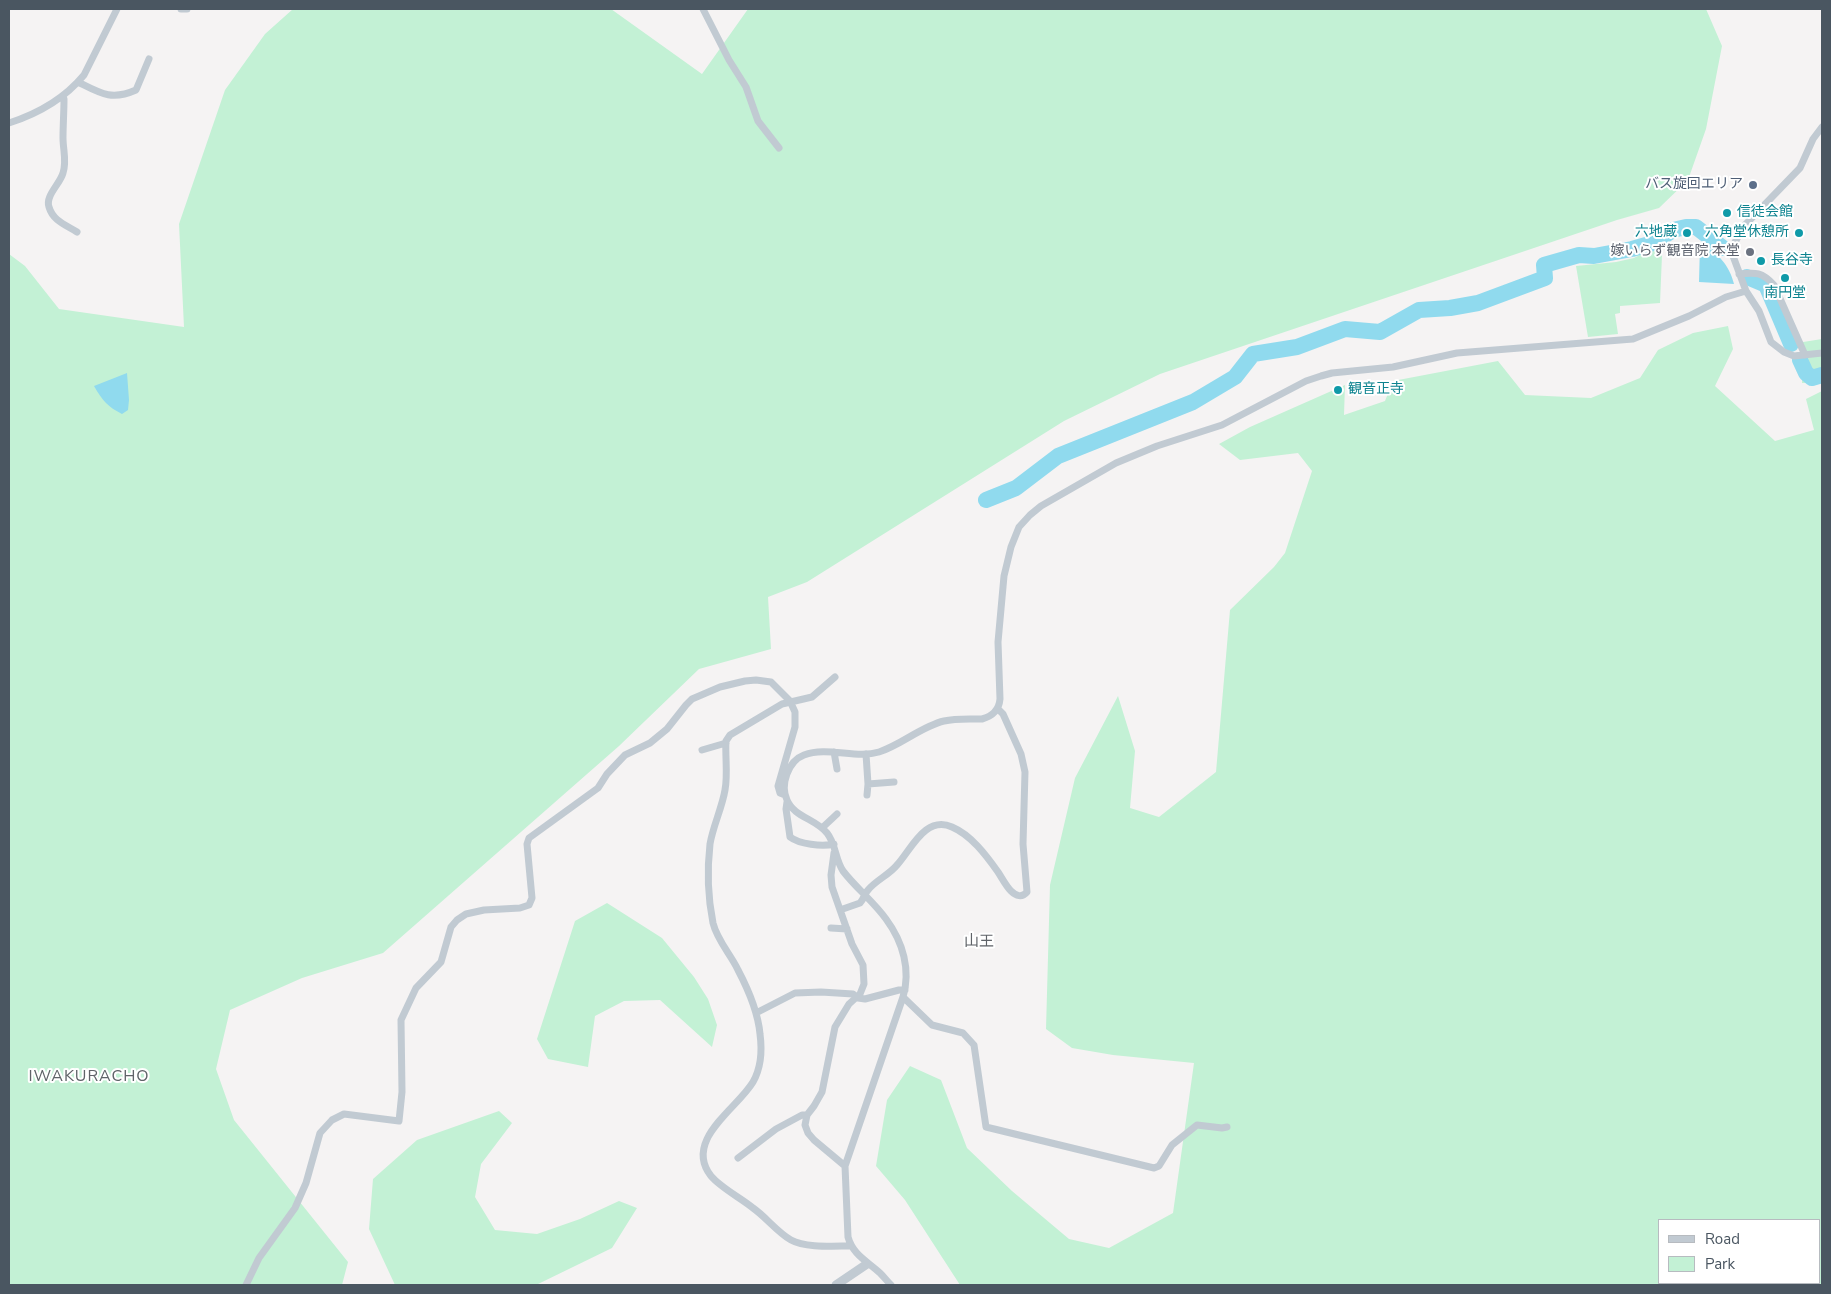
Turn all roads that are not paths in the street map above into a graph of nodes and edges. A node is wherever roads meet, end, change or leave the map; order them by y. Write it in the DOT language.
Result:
graph roads {
  1 [pos="117,9"];
  2 [pos="181,9"];
  3 [pos="187,9"];
  4 [pos="703,9"];
  5 [pos="149,59"];
  6 [pos="78,82"];
  7 [pos="63,96"];
  8 [pos="9,123"];
  9 [pos="1822,127"];
  10 [pos="779,148"];
  11 [pos="77,232"];
  12 [pos="1739,274"];
  13 [pos="1746,291"];
  14 [pos="1822,352"];
  15 [pos="1805,356"];
  16 [pos="835,677"];
  17 [pos="790,702"];
  18 [pos="998,709"];
  19 [pos="726,743"];
  20 [pos="702,750"];
  21 [pos="834,752"];
  22 [pos="866,754"];
  23 [pos="837,769"];
  24 [pos="894,782"];
  25 [pos="868,784"];
  26 [pos="784,795"];
  27 [pos="867,795"];
  28 [pos="788,802"];
  29 [pos="837,814"];
  30 [pos="822,828"];
  31 [pos="834,847"];
  32 [pos="864,895"];
  33 [pos="840,910"];
  34 [pos="831,928"];
  35 [pos="847,929"];
  36 [pos="904,994"];
  37 [pos="856,996"];
  38 [pos="756,1013"];
  39 [pos="807,1116"];
  40 [pos="1227,1127"];
  41 [pos="738,1158"];
  42 [pos="845,1166"];
  43 [pos="850,1246"];
  44 [pos="867,1264"];
  45 [pos="246,1285"];
  46 [pos="836,1285"];
  47 [pos="891,1285"];
  1 -- 6 [label="street"];
  2 -- 3 [label="street"];
  4 -- 10 [label="street"];
  5 -- 6 [label="street"];
  6 -- 7 [label="street"];
  7 -- 8 [label="street"];
  7 -- 11 [label="street"];
  9 -- 12 [label="street"];
  12 -- 13 [label="street"];
  12 -- 15 [label="street"];
  13 -- 15 [label="street"];
  13 -- 18 [label="street"];
  14 -- 15 [label="street"];
  16 -- 17 [label="street"];
  17 -- 19 [label="street"];
  17 -- 26 [label="street"];
  17 -- 45 [label="street"];
  18 -- 22 [label="street"];
  18 -- 32 [label="street"];
  19 -- 20 [label="street"];
  19 -- 38 [label="street"];
  21 -- 22 [label="street"];
  21 -- 23 [label="street"];
  21 -- 26 [label="street"];
  22 -- 25 [label="street"];
  24 -- 25 [label="street"];
  25 -- 27 [label="street"];
  26 -- 28 [label="street"];
  28 -- 30 [label="street"];
  28 -- 31 [label="street"];
  29 -- 30 [label="street"];
  30 -- 31 [label="street"];
  31 -- 32 [label="street"];
  31 -- 33 [label="street"];
  32 -- 33 [label="street"];
  32 -- 36 [label="street"];
  33 -- 35 [label="street"];
  34 -- 35 [label="street"];
  35 -- 37 [label="street"];
  36 -- 37 [label="street"];
  36 -- 40 [label="street"];
  36 -- 42 [label="street"];
  37 -- 38 [label="street"];
  37 -- 39 [label="street"];
  38 -- 43 [label="street"];
  39 -- 41 [label="street"];
  39 -- 42 [label="street"];
  42 -- 43 [label="street"];
  43 -- 44 [label="street"];
  44 -- 46 [label="street"];
  44 -- 47 [label="street"];
}
